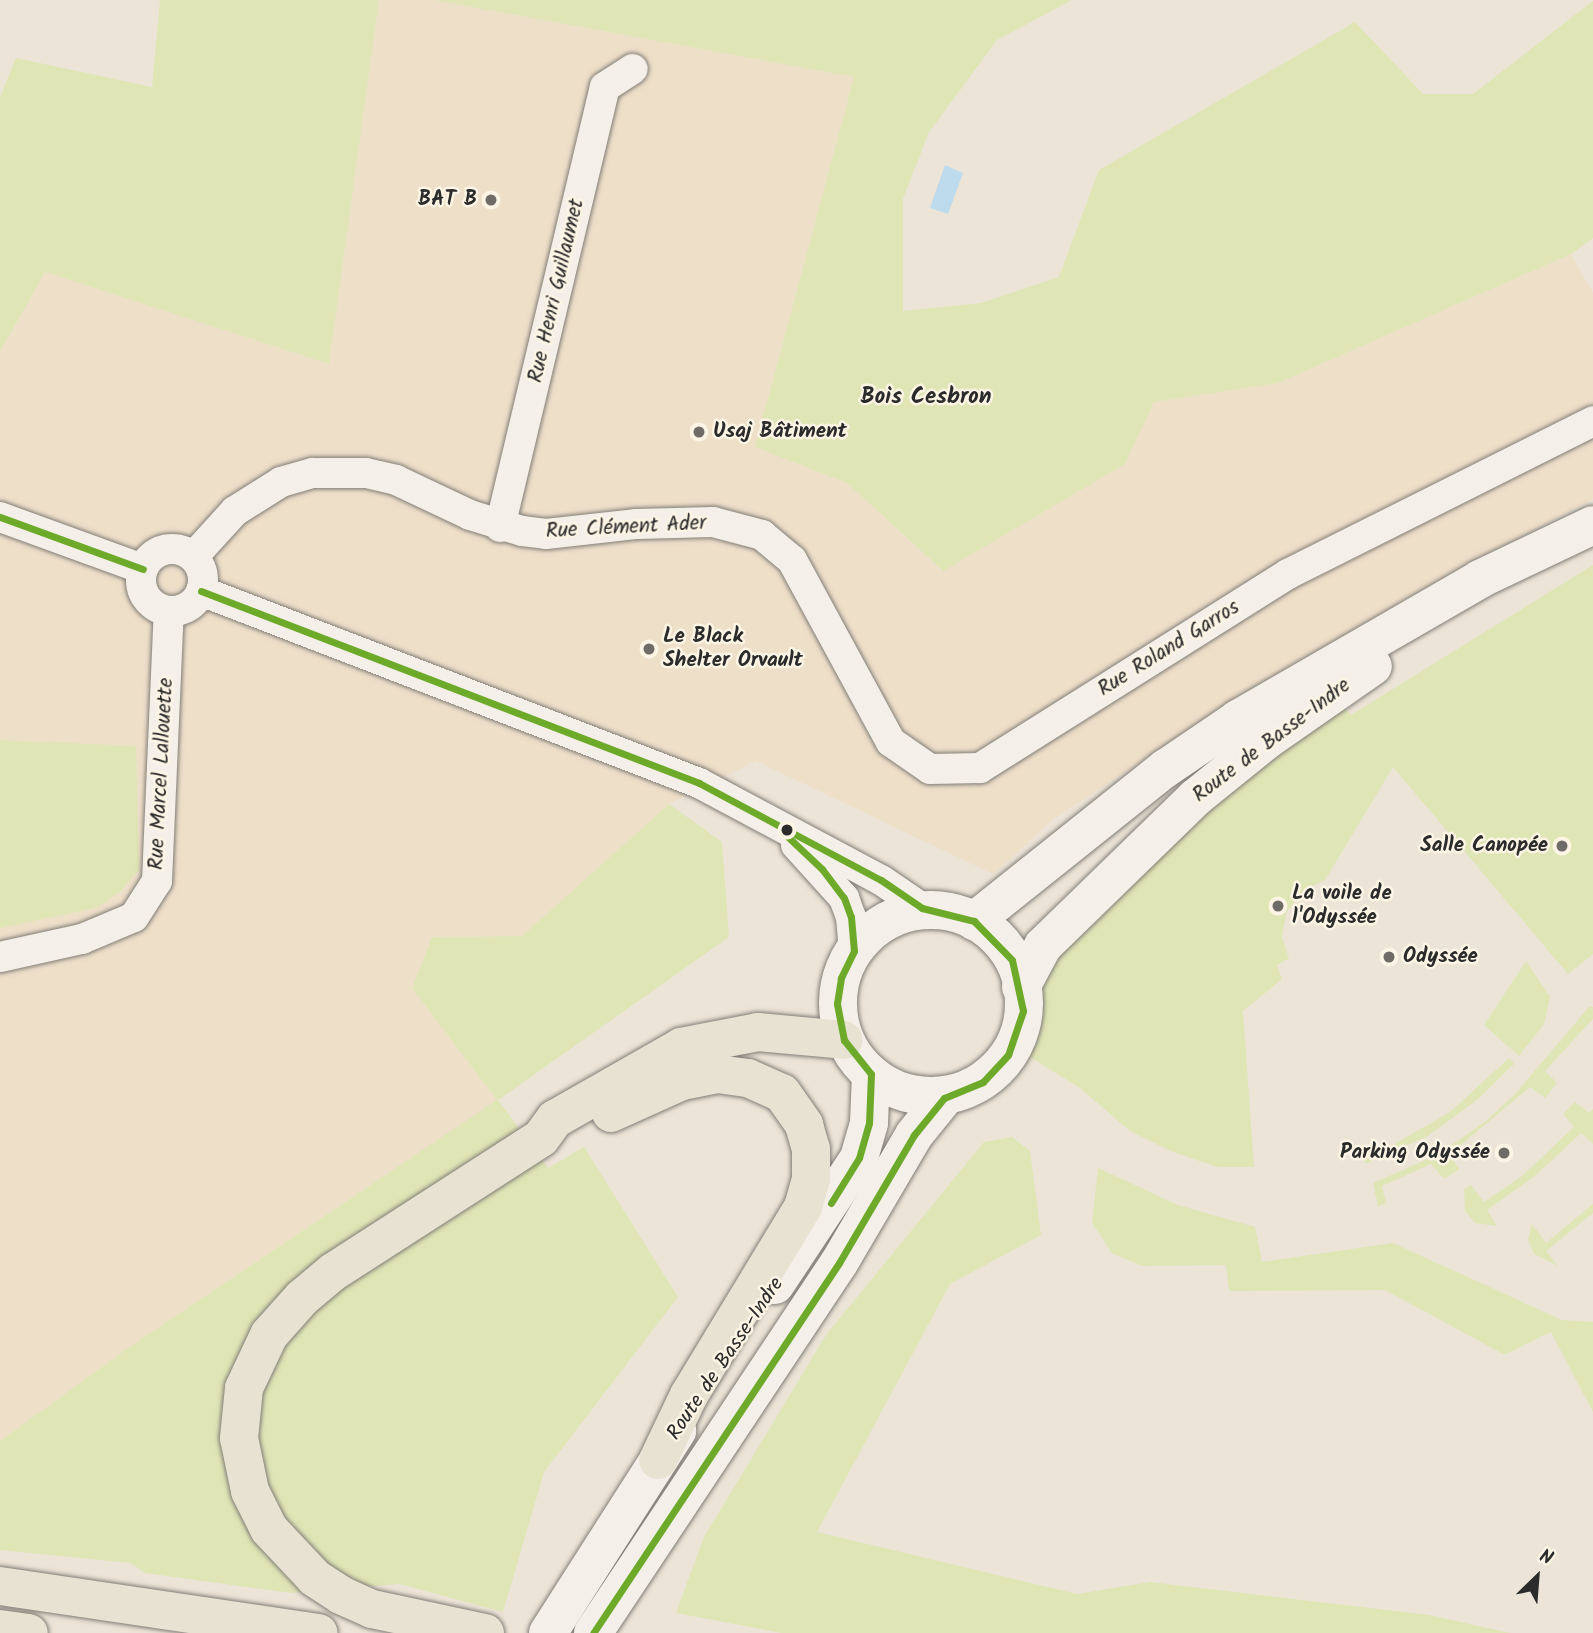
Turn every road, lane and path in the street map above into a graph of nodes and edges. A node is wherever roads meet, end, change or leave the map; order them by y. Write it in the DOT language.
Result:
graph roads {
  1 [pos="633,69"];
  2 [pos="1593,421"];
  3 [pos="0,517"];
  4 [pos="500,527"];
  5 [pos="1579,532"];
  6 [pos="193,557"];
  7 [pos="143,569"];
  8 [pos="201,591"];
  9 [pos="814,600"];
  10 [pos="169,611"];
  11 [pos="771,821"];
  12 [pos="922,908"];
  13 [pos="974,921"];
  14 [pos="854,951"];
  15 [pos="0,957"];
  16 [pos="1021,987"];
  17 [pos="844,1040"];
  18 [pos="871,1074"];
  19 [pos="944,1098"];
  20 [pos="541,1138"];
  21 [pos="658,1460"];
  22 [pos="0,1586"];
  23 [pos="0,1629"];
  24 [pos="29,1633"];
  25 [pos="319,1633"];
  26 [pos="485,1633"];
  27 [pos="548,1633"];
  28 [pos="593,1633"];
  1 -- 4 [label="street, Rue Henri Guillaumet"];
  2 -- 9 [label="street, Rue Roland Garros"];
  3 -- 7 [label="street"];
  4 -- 6 [label="street, Rue Clément Ader"];
  4 -- 9 [label="street, Rue Clément Ader"];
  5 -- 13 [label="main road, Route de Basse-Indre"];
  5 -- 16 [label="main road, Route de Basse-Indre"];
  6 -- 7 [label="street"];
  6 -- 8 [label="street"];
  7 -- 10 [label="street"];
  8 -- 10 [label="street"];
  8 -- 11 [label="street"];
  10 -- 15 [label="street, Rue Marcel Lallouette"];
  11 -- 12 [label="street"];
  11 -- 14 [label="street"];
  12 -- 13 [label="main road"];
  12 -- 14 [label="main road"];
  13 -- 16 [label="main road"];
  14 -- 17 [label="main road"];
  16 -- 19 [label="main road"];
  17 -- 18 [label="main road"];
  17 -- 20 [label="highway"];
  18 -- 19 [label="main road"];
  18 -- 21 [label="main road, Route de Basse-Indre"];
  19 -- 28 [label="main road, Route de Basse-Indre"];
  20 -- 21 [label="highway"];
  20 -- 26 [label="highway"];
  21 -- 27 [label="main road, Route de Basse-Indre"];
  22 -- 25 [label="highway"];
  23 -- 24 [label="highway"];
}
